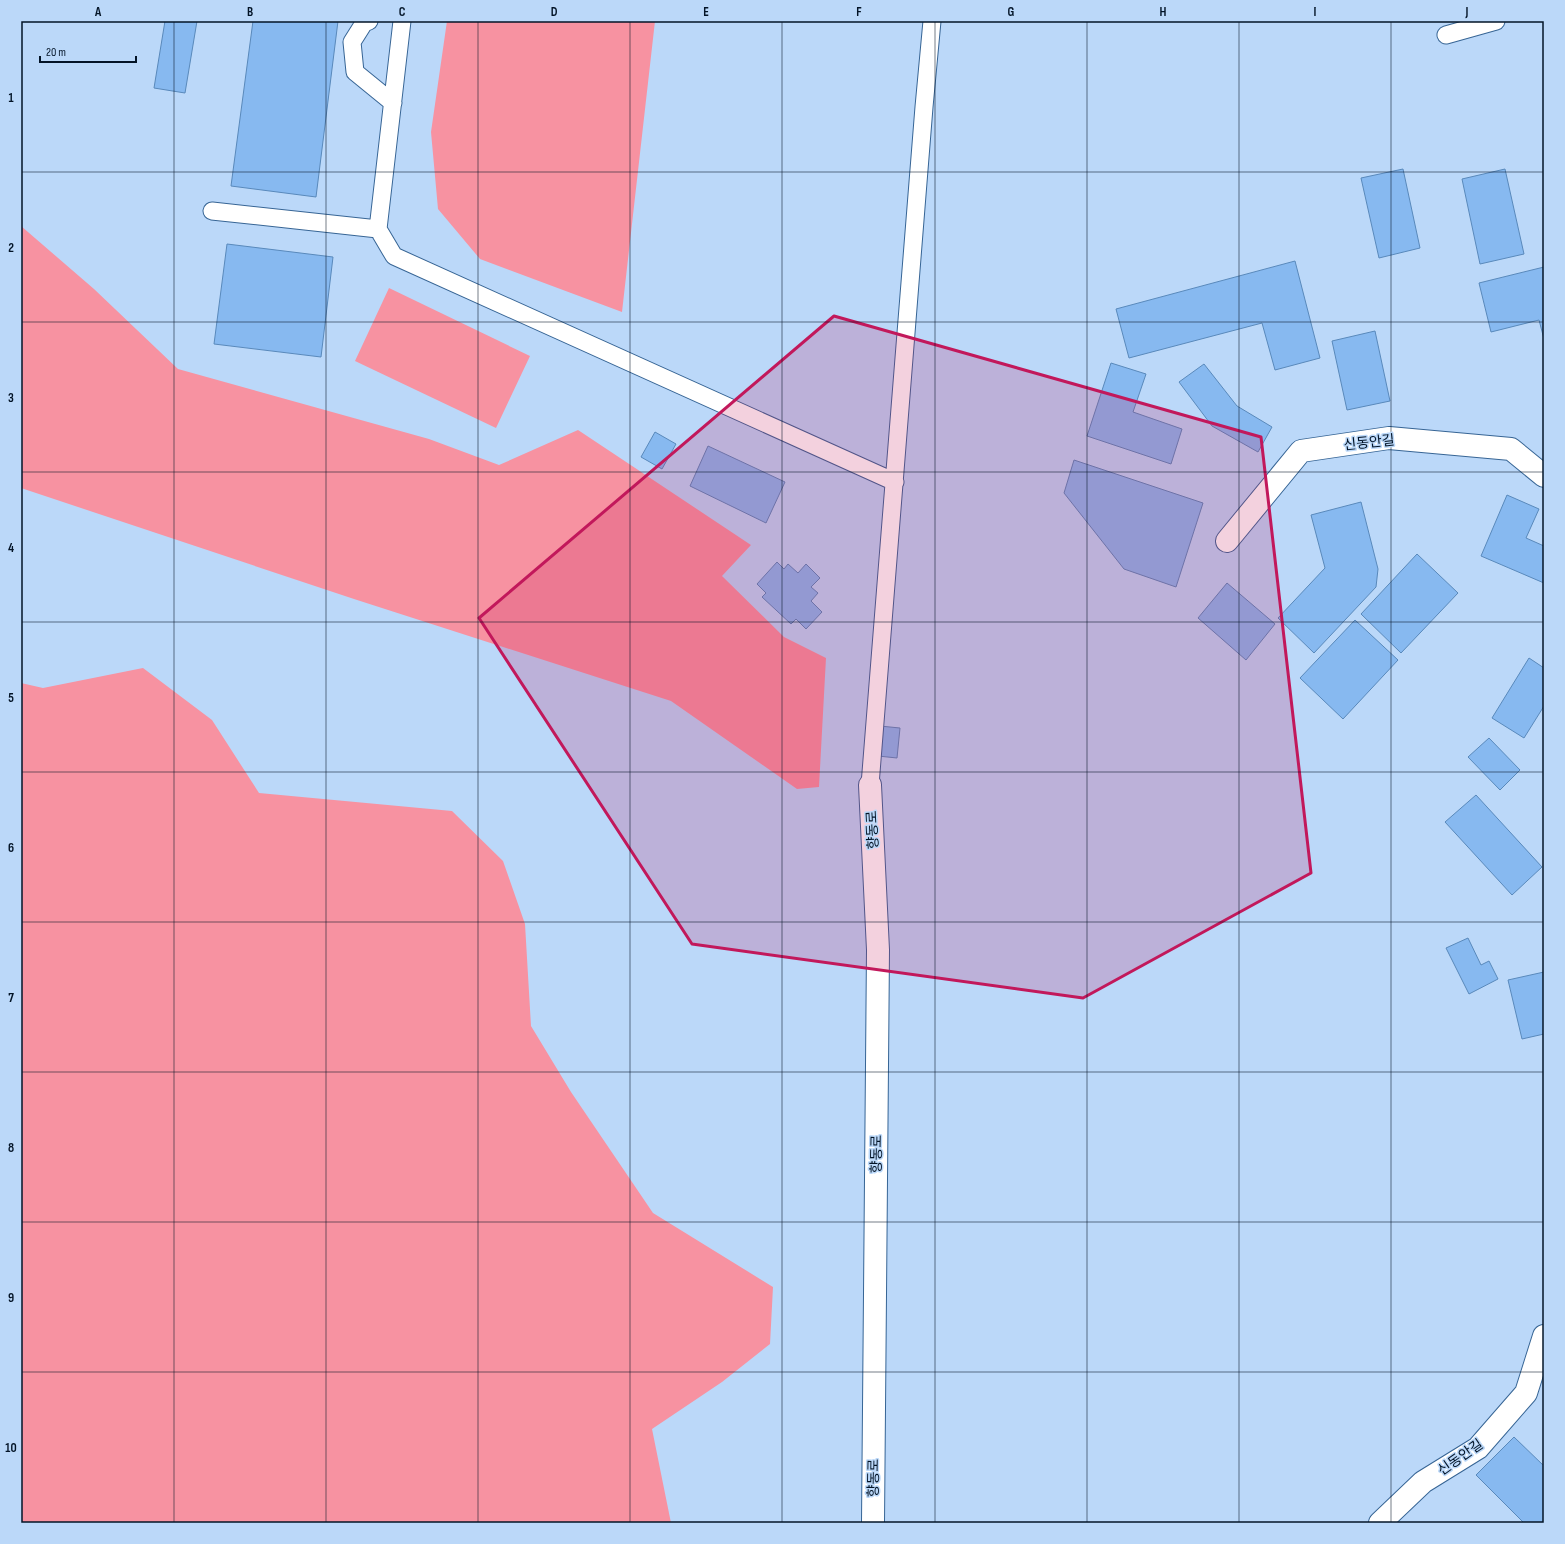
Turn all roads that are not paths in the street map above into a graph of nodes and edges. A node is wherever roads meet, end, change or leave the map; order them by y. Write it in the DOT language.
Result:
graph roads {
  1 [pos="368,21"];
  2 [pos="402,21"];
  3 [pos="932,21"];
  4 [pos="1496,21"];
  5 [pos="1446,36"];
  6 [pos="393,103"];
  7 [pos="212,211"];
  8 [pos="378,230"];
  9 [pos="1544,476"];
  10 [pos="894,482"];
  11 [pos="1227,541"];
  12 [pos="870,785"];
  13 [pos="1544,1336"];
  14 [pos="873,1523"];
  15 [pos="1380,1523"];
  1 -- 6 [label="lane"];
  2 -- 6 [label="lane"];
  3 -- 10 [label="lane"];
  4 -- 5 [label="lane"];
  6 -- 8 [label="lane"];
  7 -- 8 [label="lane"];
  8 -- 10 [label="lane"];
  9 -- 11 [label="street, 신동안길"];
  10 -- 12 [label="lane"];
  12 -- 14 [label="street, 향동로"];
  13 -- 15 [label="street, 신동안길"];
}
